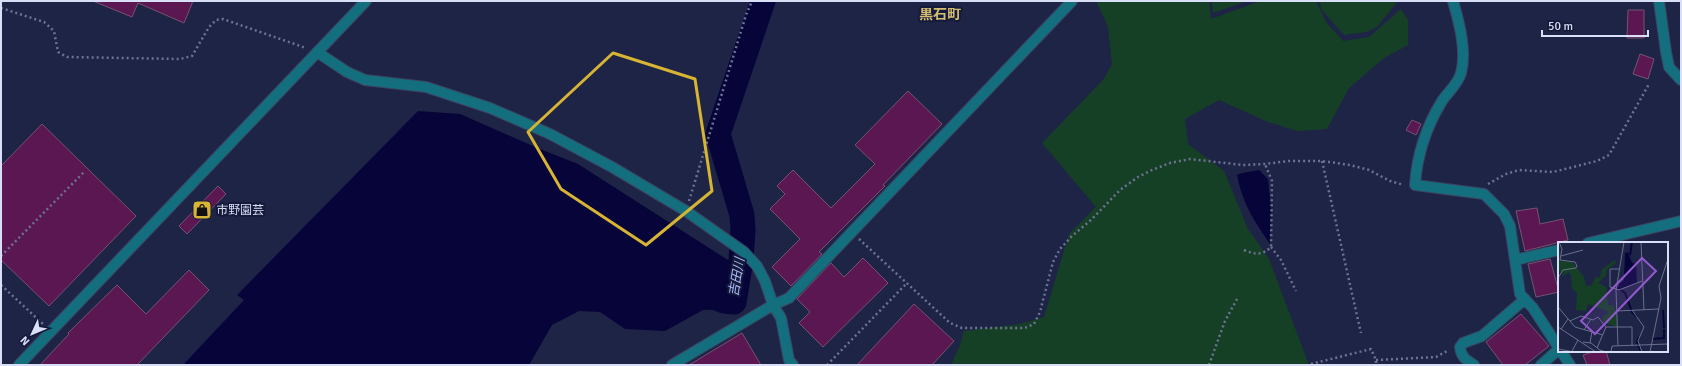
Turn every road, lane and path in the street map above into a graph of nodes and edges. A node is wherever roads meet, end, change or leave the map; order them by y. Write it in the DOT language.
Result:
graph roads {
  1 [pos="366,1"];
  2 [pos="752,1"];
  3 [pos="1452,1"];
  4 [pos="1659,1"];
  5 [pos="1066,3"];
  6 [pos="1,8"];
  7 [pos="318,52"];
  8 [pos="1681,80"];
  9 [pos="1649,84"];
  10 [pos="1322,161"];
  11 [pos="1265,164"];
  12 [pos="85,171"];
  13 [pos="1415,185"];
  14 [pos="1478,193"];
  15 [pos="686,211"];
  16 [pos="1681,221"];
  17 [pos="852,232"];
  18 [pos="1592,242"];
  19 [pos="1271,247"];
  20 [pos="1244,250"];
  21 [pos="1558,250"];
  22 [pos="1,256"];
  23 [pos="1515,260"];
  24 [pos="907,283"];
  25 [pos="1,285"];
  26 [pos="1296,291"];
  27 [pos="1237,299"];
  28 [pos="1525,299"];
  29 [pos="774,305"];
  30 [pos="51,331"];
  31 [pos="1360,333"];
  32 [pos="1463,343"];
  33 [pos="1558,346"];
  34 [pos="1558,351"];
  35 [pos="1562,352"];
  36 [pos="1376,360"];
  37 [pos="1311,364"];
  38 [pos="18,365"];
  39 [pos="672,365"];
  40 [pos="793,365"];
  41 [pos="827,365"];
  42 [pos="1209,365"];
  43 [pos="1376,365"];
  44 [pos="1474,365"];
  45 [pos="1541,365"];
  46 [pos="1570,365"];
  1 -- 7 [label="street"];
  2 -- 15 [label="path"];
  3 -- 13 [label="street"];
  4 -- 8 [label="street"];
  5 -- 17 [label="street"];
  6 -- 7 [label="path"];
  7 -- 15 [label="street"];
  7 -- 30 [label="street"];
  9 -- 14 [label="path"];
  10 -- 11 [label="path"];
  10 -- 13 [label="path"];
  10 -- 31 [label="path"];
  11 -- 19 [label="path"];
  11 -- 24 [label="path"];
  12 -- 22 [label="path"];
  13 -- 14 [label="street"];
  14 -- 23 [label="street"];
  15 -- 29 [label="street"];
  16 -- 18 [label="street"];
  17 -- 24 [label="path"];
  17 -- 29 [label="street"];
  19 -- 20 [label="path"];
  19 -- 26 [label="path"];
  21 -- 23 [label="street"];
  23 -- 28 [label="street"];
  24 -- 41 [label="path"];
  25 -- 30 [label="path"];
  27 -- 42 [label="path"];
  28 -- 32 [label="street"];
  28 -- 33 [label="street"];
  29 -- 39 [label="street"];
  29 -- 40 [label="street"];
  30 -- 38 [label="street"];
  32 -- 36 [label="path"];
  32 -- 44 [label="street"];
  34 -- 45 [label="street"];
  35 -- 46 [label="street"];
  36 -- 37 [label="path"];
  36 -- 43 [label="path"];
}
